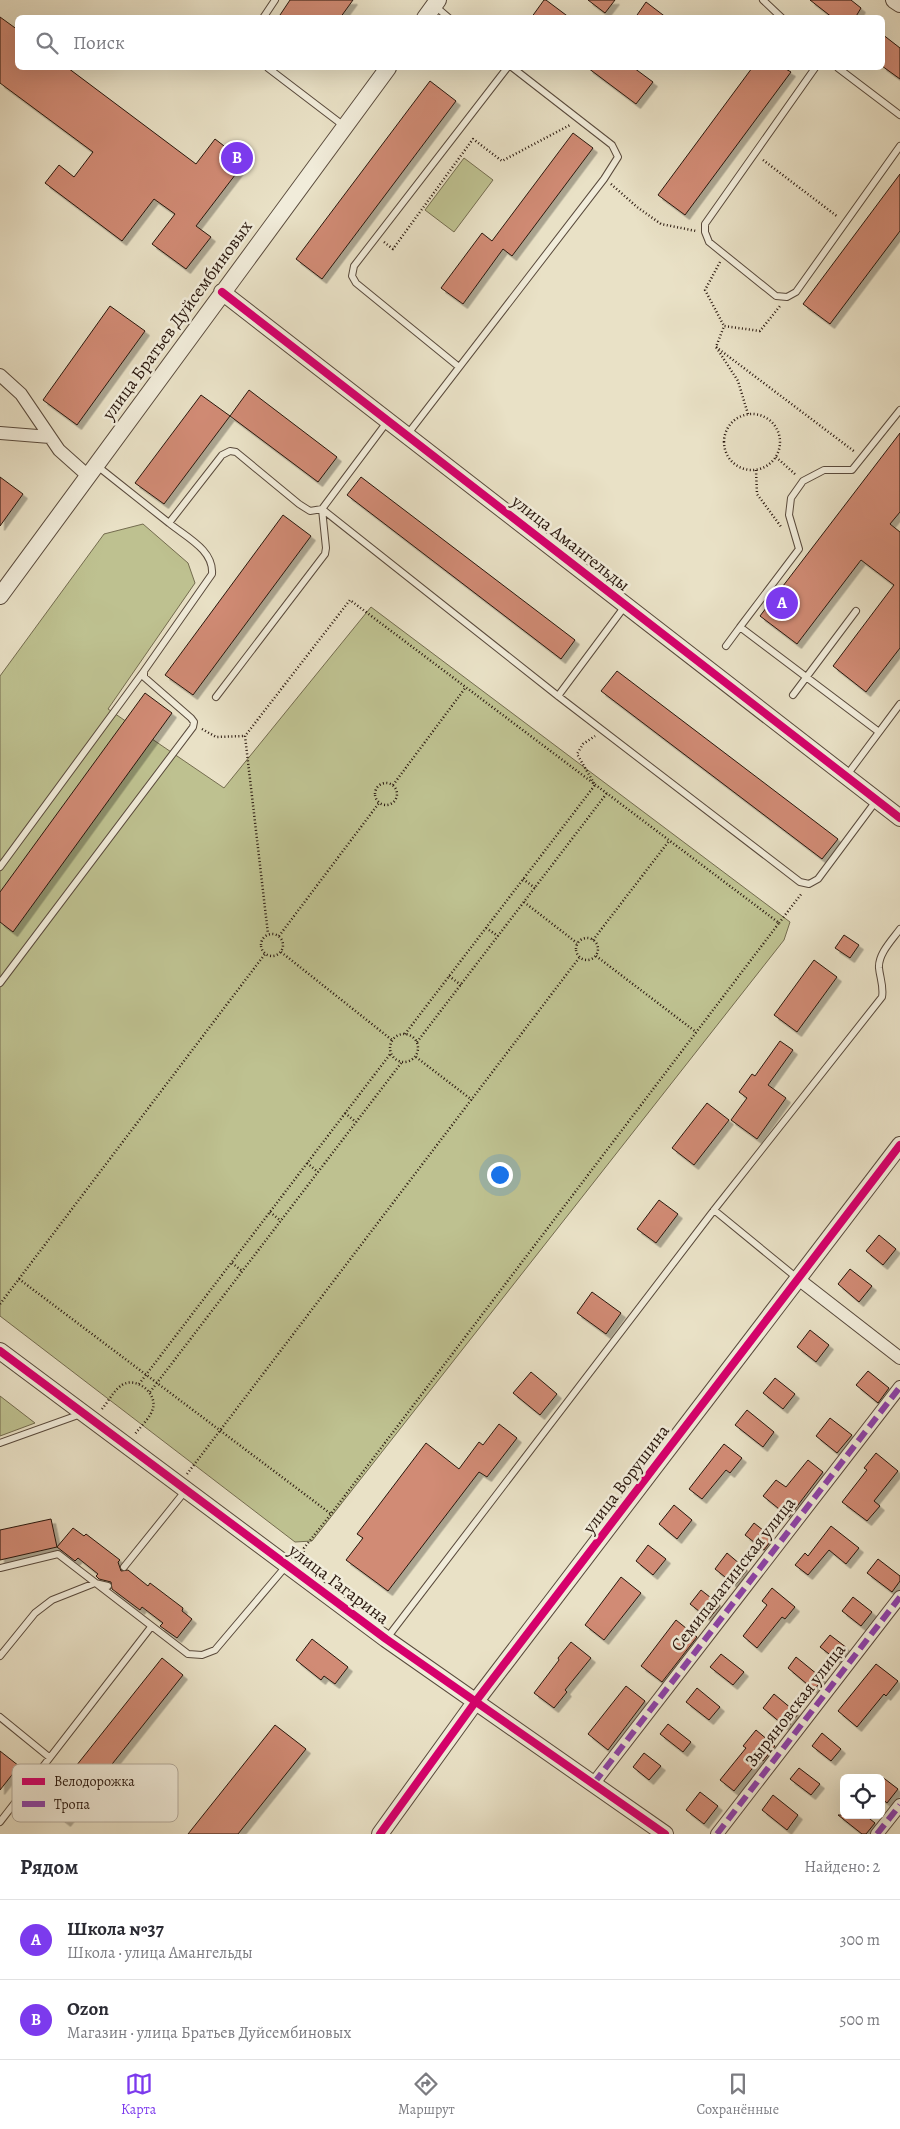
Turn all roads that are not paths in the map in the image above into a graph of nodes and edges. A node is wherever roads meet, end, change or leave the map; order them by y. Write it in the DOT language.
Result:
graph roads {
  1 [pos="275,0"];
  2 [pos="763,0"];
  3 [pos="894,0"];
  4 [pos="900,4"];
  5 [pos="432,8"];
  6 [pos="264,15"];
  7 [pos="444,15"];
  8 [pos="779,15"];
  9 [pos="271,70"];
  10 [pos="386,70"];
  11 [pos="505,70"];
  12 [pos="517,70"];
  13 [pos="814,70"];
  14 [pos="841,70"];
  15 [pos="900,115"];
  16 [pos="344,126"];
  17 [pos="900,146"];
  18 [pos="222,292"];
  19 [pos="459,367"];
  20 [pos="0,375"];
  21 [pos="900,410"];
  22 [pos="388,421"];
  23 [pos="0,433"];
  24 [pos="407,435"];
  25 [pos="50,436"];
  26 [pos="91,470"];
  27 [pos="322,509"];
  28 [pos="169,523"];
  29 [pos="0,596"];
  30 [pos="626,605"];
  31 [pos="856,611"];
  32 [pos="740,628"];
  33 [pos="726,646"];
  34 [pos="144,671"];
  35 [pos="806,678"];
  36 [pos="793,695"];
  37 [pos="558,696"];
  38 [pos="216,698"];
  39 [pos="900,704"];
  40 [pos="879,732"];
  41 [pos="847,776"];
  42 [pos="876,800"];
  43 [pos="900,818"];
  44 [pos="0,867"];
  45 [pos="900,929"];
  46 [pos="0,983"];
  47 [pos="900,1145"];
  48 [pos="714,1210"];
  49 [pos="797,1278"];
  50 [pos="0,1351"];
  51 [pos="900,1358"];
  52 [pos="900,1387"];
  53 [pos="89,1417"];
  54 [pos="0,1443"];
  55 [pos="183,1487"];
  56 [pos="288,1564"];
  57 [pos="124,1567"];
  58 [pos="0,1568"];
  59 [pos="95,1583"];
  60 [pos="108,1586"];
  61 [pos="900,1598"];
  62 [pos="151,1627"];
  63 [pos="386,1639"];
  64 [pos="0,1656"];
  65 [pos="476,1701"];
  66 [pos="0,1717"];
  67 [pos="49,1757"];
  68 [pos="44,1764"];
  69 [pos="594,1783"];
  70 [pos="900,1805"];
  71 [pos="12,1806"];
  72 [pos="0,1822"];
  73 [pos="380,1834"];
  74 [pos="665,1834"];
  75 [pos="717,1834"];
  76 [pos="876,1834"];
  1 -- 6 [label="lane"];
  2 -- 8 [label="lane"];
  3 -- 4 [label="street"];
  5 -- 7 [label="lane"];
  9 -- 16 [label="lane"];
  10 -- 16 [label="street, улица Братьев Дуйсембиновых"];
  11 -- 19 [label="lane"];
  12 -- 19 [label="lane"];
  13 -- 17 [label="lane"];
  14 -- 15 [label="lane"];
  16 -- 18 [label="street, улица Братьев Дуйсембиновых"];
  18 -- 22 [label="street, улица Амангельды"];
  18 -- 26 [label="street, улица Братьев Дуйсембиновых"];
  19 -- 24 [label="lane"];
  20 -- 25 [label="street"];
  21 -- 32 [label="lane"];
  22 -- 24 [label="street, улица Амангельды"];
  22 -- 27 [label="lane"];
  23 -- 25 [label="street"];
  24 -- 30 [label="street, улица Амангельды"];
  25 -- 26 [label="street"];
  26 -- 28 [label="lane"];
  26 -- 29 [label="street, улица Братьев Дуйсембиновых"];
  27 -- 28 [label="lane"];
  27 -- 37 [label="lane"];
  27 -- 38 [label="lane"];
  28 -- 34 [label="lane"];
  30 -- 37 [label="lane"];
  30 -- 41 [label="street, улица Амангельды"];
  31 -- 35 [label="lane"];
  32 -- 33 [label="lane"];
  32 -- 35 [label="lane"];
  34 -- 44 [label="lane"];
  34 -- 46 [label="lane"];
  35 -- 36 [label="lane"];
  35 -- 40 [label="lane"];
  37 -- 42 [label="lane"];
  39 -- 40 [label="lane"];
  40 -- 41 [label="lane"];
  41 -- 42 [label="street, улица Амангельды"];
  42 -- 43 [label="street, улица Амангельды"];
  45 -- 48 [label="lane"];
  47 -- 49 [label="street, улица Ворушина"];
  48 -- 49 [label="lane"];
  48 -- 63 [label="lane"];
  49 -- 51 [label="street"];
  49 -- 65 [label="street, улица Ворушина"];
  50 -- 53 [label="street, улица Гагарина"];
  52 -- 69 [label="street, Семипалатинская улица"];
  53 -- 54 [label="lane"];
  53 -- 55 [label="street, улица Гагарина"];
  55 -- 56 [label="street, улица Гагарина"];
  55 -- 57 [label="lane"];
  56 -- 62 [label="lane"];
  56 -- 63 [label="street, улица Гагарина"];
  58 -- 59 [label="lane"];
  59 -- 60 [label="lane"];
  59 -- 62 [label="lane"];
  59 -- 64 [label="lane"];
  61 -- 75 [label="street, Зыряновская улица"];
  62 -- 67 [label="lane"];
  63 -- 65 [label="street, улица Гагарина"];
  65 -- 69 [label="street, улица Гагарина"];
  65 -- 73 [label="street, улица Ворушина"];
  66 -- 67 [label="lane"];
  67 -- 68 [label="lane"];
  69 -- 74 [label="street, улица Гагарина"];
  70 -- 76 [label="street"];
  71 -- 72 [label="lane"];
}
